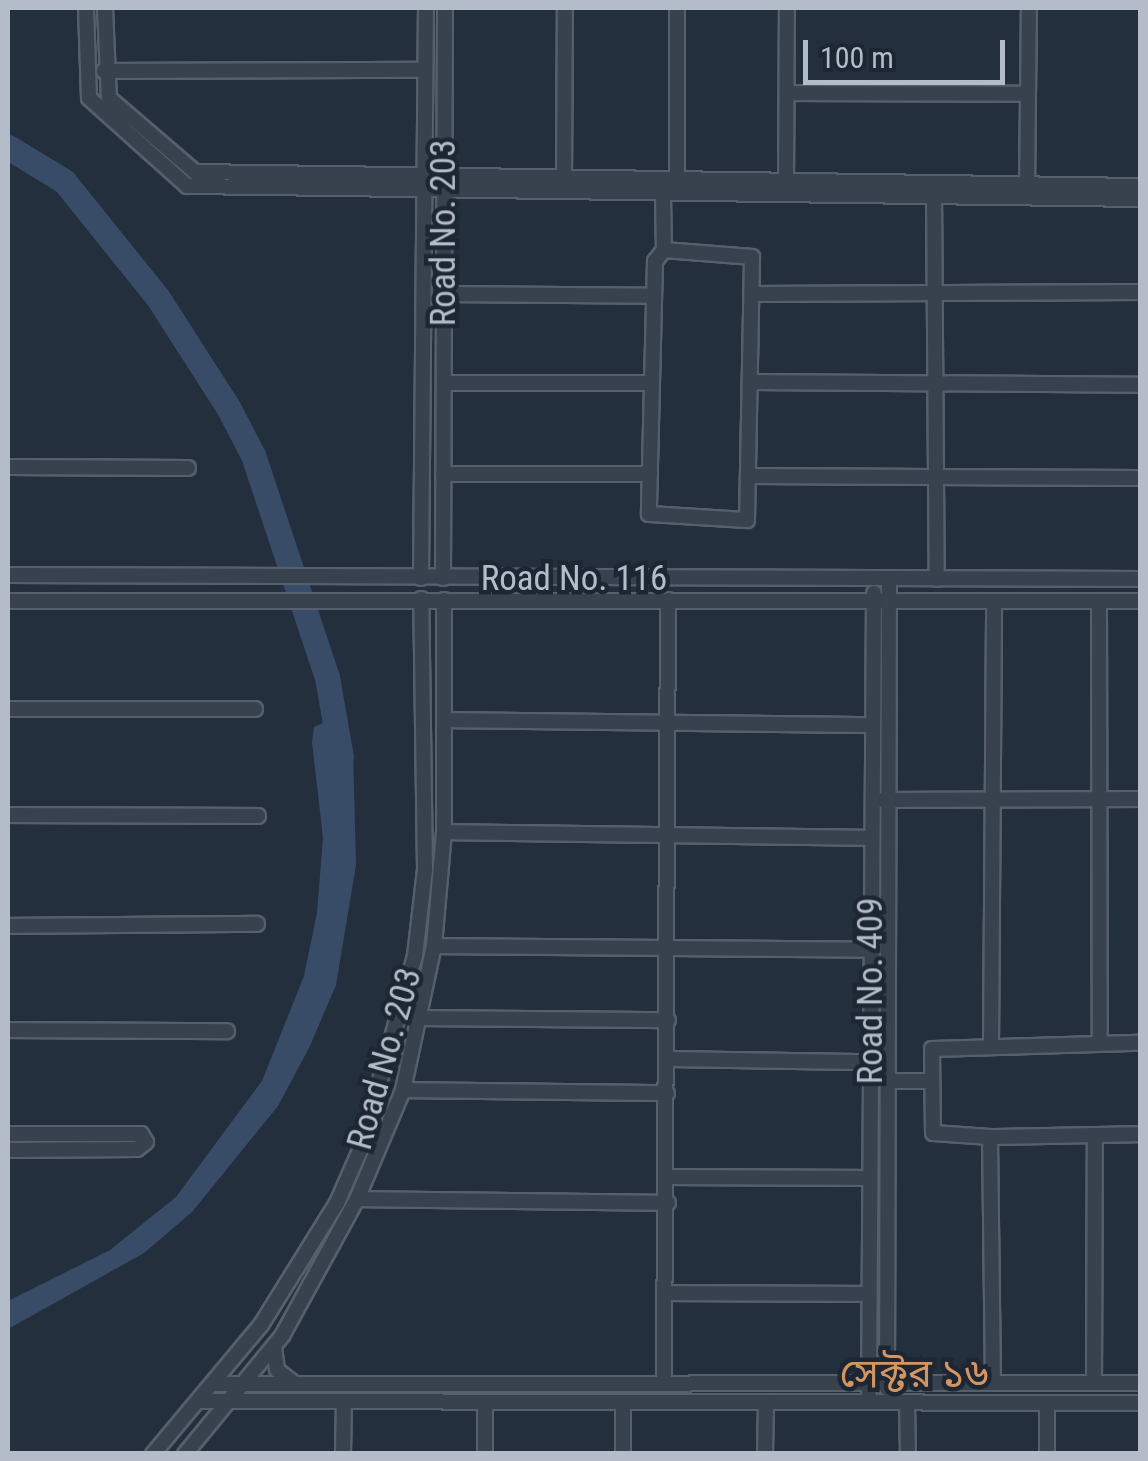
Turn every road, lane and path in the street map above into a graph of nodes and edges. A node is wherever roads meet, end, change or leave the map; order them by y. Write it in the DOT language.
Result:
graph roads {
  1 [pos="86,8"];
  2 [pos="105,8"];
  3 [pos="426,8"];
  4 [pos="445,8"];
  5 [pos="565,8"];
  6 [pos="677,8"];
  7 [pos="787,8"];
  8 [pos="1029,8"];
  9 [pos="425,70"];
  10 [pos="104,72"];
  11 [pos="786,93"];
  12 [pos="1028,94"];
  13 [pos="564,182"];
  14 [pos="424,183"];
  15 [pos="677,183"];
  16 [pos="786,184"];
  17 [pos="445,185"];
  18 [pos="1140,186"];
  19 [pos="934,191"];
  20 [pos="1027,191"];
  21 [pos="663,195"];
  22 [pos="1140,199"];
  23 [pos="664,250"];
  24 [pos="936,289"];
  25 [pos="1140,292"];
  26 [pos="444,294"];
  27 [pos="753,294"];
  28 [pos="654,296"];
  29 [pos="752,382"];
  30 [pos="444,383"];
  31 [pos="652,383"];
  32 [pos="935,384"];
  33 [pos="1140,386"];
  34 [pos="8,467"];
  35 [pos="188,468"];
  36 [pos="443,474"];
  37 [pos="650,474"];
  38 [pos="935,474"];
  39 [pos="750,476"];
  40 [pos="1140,478"];
  41 [pos="8,575"];
  42 [pos="421,578"];
  43 [pos="443,578"];
  44 [pos="881,579"];
  45 [pos="937,580"];
  46 [pos="1140,580"];
  47 [pos="422,599"];
  48 [pos="444,600"];
  49 [pos="668,600"];
  50 [pos="8,601"];
  51 [pos="881,601"];
  52 [pos="994,601"];
  53 [pos="1099,601"];
  54 [pos="1140,601"];
  55 [pos="8,708"];
  56 [pos="254,708"];
  57 [pos="447,720"];
  58 [pos="668,720"];
  59 [pos="873,725"];
  60 [pos="1100,799"];
  61 [pos="1140,799"];
  62 [pos="872,800"];
  63 [pos="889,800"];
  64 [pos="994,800"];
  65 [pos="8,815"];
  66 [pos="258,816"];
  67 [pos="444,832"];
  68 [pos="669,836"];
  69 [pos="872,838"];
  70 [pos="257,924"];
  71 [pos="8,926"];
  72 [pos="434,946"];
  73 [pos="666,950"];
  74 [pos="871,950"];
  75 [pos="422,1018"];
  76 [pos="668,1020"];
  77 [pos="8,1030"];
  78 [pos="228,1031"];
  79 [pos="1140,1043"];
  80 [pos="1100,1044"];
  81 [pos="992,1047"];
  82 [pos="669,1058"];
  83 [pos="871,1062"];
  84 [pos="888,1082"];
  85 [pos="929,1082"];
  86 [pos="402,1090"];
  87 [pos="667,1093"];
  88 [pos="8,1134"];
  89 [pos="1140,1134"];
  90 [pos="1095,1135"];
  91 [pos="990,1137"];
  92 [pos="8,1150"];
  93 [pos="668,1177"];
  94 [pos="870,1178"];
  95 [pos="358,1200"];
  96 [pos="668,1203"];
  97 [pos="666,1293"];
  98 [pos="869,1294"];
  99 [pos="274,1348"];
  100 [pos="887,1383"];
  101 [pos="992,1383"];
  102 [pos="1094,1383"];
  103 [pos="1140,1383"];
  104 [pos="216,1384"];
  105 [pos="245,1384"];
  106 [pos="295,1384"];
  107 [pos="664,1384"];
  108 [pos="868,1384"];
  109 [pos="202,1401"];
  110 [pos="227,1401"];
  111 [pos="344,1401"];
  112 [pos="485,1402"];
  113 [pos="623,1402"];
  114 [pos="766,1402"];
  115 [pos="868,1403"];
  116 [pos="887,1403"];
  117 [pos="907,1403"];
  118 [pos="1047,1403"];
  119 [pos="1140,1404"];
  120 [pos="153,1454"];
  121 [pos="184,1454"];
  122 [pos="344,1454"];
  123 [pos="484,1454"];
  124 [pos="622,1454"];
  125 [pos="765,1454"];
  126 [pos="908,1454"];
  127 [pos="1047,1454"];
  1 -- 14 [label="street"];
  2 -- 10 [label="street"];
  3 -- 9 [label="street, Road No. 203"];
  4 -- 17 [label="street, Road No. 203"];
  5 -- 13 [label="street"];
  6 -- 15 [label="street"];
  7 -- 11 [label="street"];
  8 -- 12 [label="street"];
  9 -- 10 [label="street"];
  9 -- 14 [label="street, Road No. 203"];
  10 -- 14 [label="street"];
  11 -- 12 [label="street"];
  11 -- 16 [label="street"];
  12 -- 20 [label="street"];
  13 -- 15 [label="street"];
  13 -- 17 [label="street"];
  14 -- 17 [label="street"];
  14 -- 42 [label="street, Road No. 203"];
  15 -- 16 [label="street"];
  16 -- 19 [label="street"];
  17 -- 21 [label="street"];
  17 -- 26 [label="street, Road No. 203"];
  18 -- 20 [label="street"];
  19 -- 20 [label="street"];
  19 -- 21 [label="street"];
  19 -- 24 [label="street"];
  20 -- 22 [label="street"];
  21 -- 23 [label="street"];
  23 -- 27 [label="street"];
  23 -- 28 [label="street"];
  24 -- 25 [label="street"];
  24 -- 27 [label="street"];
  24 -- 32 [label="street"];
  26 -- 28 [label="street"];
  26 -- 30 [label="street, Road No. 203"];
  27 -- 29 [label="street"];
  28 -- 31 [label="street"];
  29 -- 32 [label="street"];
  29 -- 39 [label="street"];
  30 -- 31 [label="street"];
  30 -- 36 [label="street, Road No. 203"];
  31 -- 37 [label="street"];
  32 -- 33 [label="street"];
  32 -- 38 [label="street"];
  34 -- 35 [label="street"];
  36 -- 37 [label="street"];
  36 -- 43 [label="street, Road No. 203"];
  37 -- 39 [label="street"];
  38 -- 39 [label="street"];
  38 -- 40 [label="street"];
  38 -- 45 [label="street"];
  41 -- 42 [label="street, Road No. 116"];
  42 -- 43 [label="street, Road No. 116"];
  43 -- 44 [label="street, Road No. 116"];
  44 -- 45 [label="street, Road No. 116"];
  44 -- 51 [label="street, Road No. 409"];
  45 -- 46 [label="street, Road No. 116"];
  47 -- 48 [label="street, Road No. 116"];
  47 -- 50 [label="street, Road No. 116"];
  47 -- 104 [label="street, Road No. 203"];
  48 -- 49 [label="street, Road No. 116"];
  48 -- 57 [label="street"];
  49 -- 51 [label="street, Road No. 116"];
  49 -- 58 [label="street"];
  51 -- 52 [label="street, Road No. 116"];
  51 -- 59 [label="street, Road No. 409"];
  51 -- 63 [label="street, Road No. 409"];
  52 -- 53 [label="street, Road No. 116"];
  52 -- 64 [label="street"];
  53 -- 54 [label="street, Road No. 116"];
  53 -- 60 [label="street"];
  55 -- 56 [label="street"];
  57 -- 58 [label="street"];
  57 -- 67 [label="street"];
  58 -- 59 [label="street"];
  58 -- 68 [label="street"];
  59 -- 62 [label="street, Road No. 409"];
  60 -- 61 [label="street"];
  60 -- 64 [label="street"];
  60 -- 80 [label="street"];
  62 -- 63 [label="street"];
  62 -- 69 [label="street, Road No. 409"];
  63 -- 64 [label="street"];
  63 -- 84 [label="street, Road No. 409"];
  64 -- 81 [label="street"];
  65 -- 66 [label="street"];
  67 -- 68 [label="street"];
  67 -- 72 [label="street"];
  68 -- 69 [label="street"];
  68 -- 73 [label="street"];
  69 -- 74 [label="street, Road No. 409"];
  70 -- 71 [label="street"];
  72 -- 73 [label="street"];
  72 -- 75 [label="street"];
  73 -- 74 [label="street"];
  73 -- 76 [label="street"];
  74 -- 83 [label="street, Road No. 409"];
  75 -- 76 [label="street"];
  75 -- 86 [label="street"];
  76 -- 82 [label="street"];
  77 -- 78 [label="street"];
  79 -- 80 [label="street"];
  80 -- 81 [label="street"];
  81 -- 85 [label="street"];
  82 -- 83 [label="street"];
  82 -- 87 [label="street"];
  83 -- 94 [label="street, Road No. 409"];
  84 -- 85 [label="street"];
  84 -- 100 [label="street, Road No. 409"];
  85 -- 91 [label="street"];
  86 -- 87 [label="street"];
  86 -- 95 [label="street"];
  87 -- 93 [label="street"];
  88 -- 92 [label="street"];
  89 -- 90 [label="street"];
  90 -- 91 [label="street"];
  90 -- 102 [label="street"];
  91 -- 101 [label="street"];
  93 -- 94 [label="street"];
  93 -- 96 [label="street"];
  94 -- 98 [label="street, Road No. 409"];
  95 -- 96 [label="street"];
  95 -- 99 [label="street"];
  96 -- 97 [label="street"];
  97 -- 98 [label="street"];
  97 -- 107 [label="street"];
  98 -- 108 [label="street, Road No. 409"];
  99 -- 105 [label="street"];
  99 -- 106 [label="street"];
  100 -- 101 [label="street"];
  100 -- 108 [label="street"];
  100 -- 116 [label="street, Road No. 409"];
  101 -- 102 [label="street"];
  102 -- 103 [label="street"];
  104 -- 105 [label="street"];
  104 -- 109 [label="street, Road No. 203"];
  105 -- 106 [label="street"];
  105 -- 110 [label="street"];
  106 -- 107 [label="street"];
  107 -- 108 [label="street"];
  108 -- 115 [label="street, Road No. 409"];
  109 -- 110 [label="street"];
  109 -- 120 [label="street, Road No. 203"];
  110 -- 111 [label="street"];
  110 -- 121 [label="street"];
  111 -- 112 [label="street"];
  111 -- 122 [label="street"];
  112 -- 113 [label="street"];
  112 -- 123 [label="street"];
  113 -- 114 [label="street"];
  113 -- 124 [label="street"];
  114 -- 115 [label="street"];
  114 -- 125 [label="street"];
  115 -- 116 [label="street"];
  116 -- 117 [label="street"];
  117 -- 118 [label="street"];
  117 -- 126 [label="street"];
  118 -- 119 [label="street"];
  118 -- 127 [label="street"];
}
